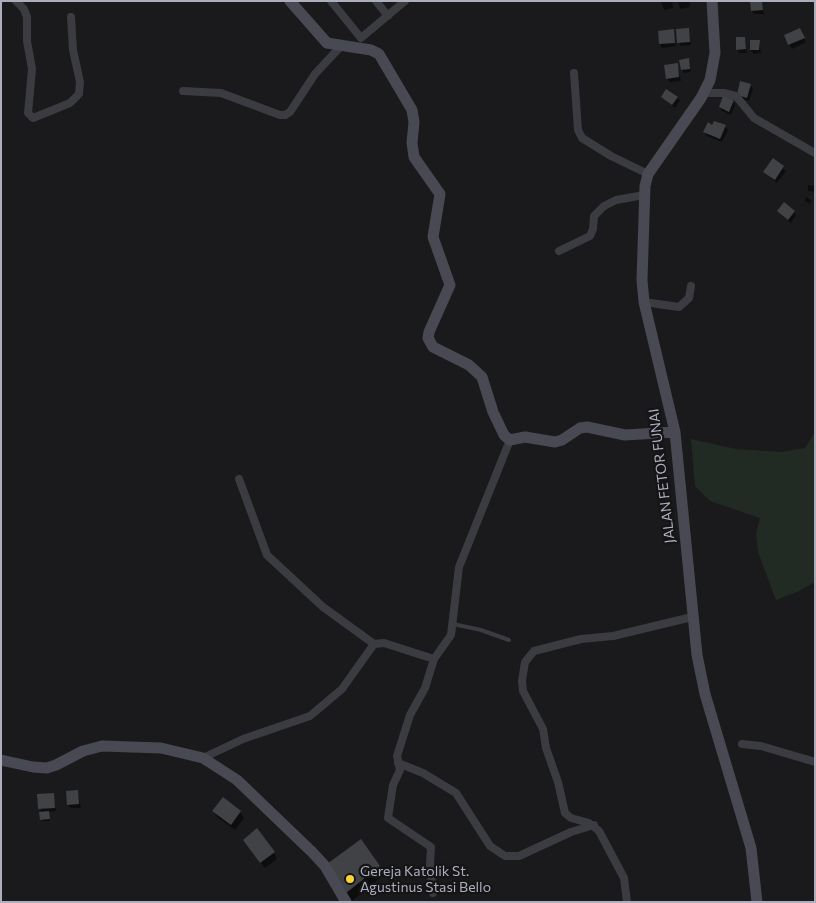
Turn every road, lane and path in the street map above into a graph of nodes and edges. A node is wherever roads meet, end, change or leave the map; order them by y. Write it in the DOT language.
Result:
graph roads {
  1 [pos="16,1"];
  2 [pos="290,1"];
  3 [pos="331,1"];
  4 [pos="376,1"];
  5 [pos="405,1"];
  6 [pos="712,1"];
  7 [pos="388,16"];
  8 [pos="71,17"];
  9 [pos="342,45"];
  10 [pos="574,73"];
  11 [pos="183,91"];
  12 [pos="704,93"];
  13 [pos="815,153"];
  14 [pos="648,174"];
  15 [pos="644,195"];
  16 [pos="558,251"];
  17 [pos="691,286"];
  18 [pos="644,302"];
  19 [pos="675,432"];
  20 [pos="510,440"];
  21 [pos="239,479"];
  22 [pos="692,617"];
  23 [pos="453,624"];
  24 [pos="509,640"];
  25 [pos="374,644"];
  26 [pos="434,659"];
  27 [pos="742,744"];
  28 [pos="203,758"];
  29 [pos="1,760"];
  30 [pos="815,762"];
  31 [pos="398,763"];
  32 [pos="594,825"];
  33 [pos="433,894"];
  34 [pos="346,902"];
  35 [pos="627,902"];
  36 [pos="757,902"];
  1 -- 8 [label="street"];
  2 -- 9 [label="street"];
  3 -- 7 [label="street"];
  4 -- 7 [label="street"];
  5 -- 7 [label="street"];
  6 -- 12 [label="street, JALAN FETOR FUNAI"];
  9 -- 11 [label="street"];
  9 -- 20 [label="street"];
  10 -- 14 [label="street"];
  12 -- 13 [label="street"];
  12 -- 14 [label="street, JALAN FETOR FUNAI"];
  14 -- 15 [label="street, JALAN FETOR FUNAI"];
  15 -- 16 [label="street"];
  15 -- 18 [label="street, JALAN FETOR FUNAI"];
  17 -- 18 [label="street"];
  18 -- 19 [label="street, JALAN FETOR FUNAI"];
  19 -- 20 [label="street"];
  19 -- 22 [label="street, JALAN FETOR FUNAI"];
  20 -- 23 [label="street"];
  21 -- 25 [label="street"];
  22 -- 32 [label="street"];
  22 -- 36 [label="street, JALAN FETOR FUNAI"];
  23 -- 24 [label="lane"];
  23 -- 26 [label="street"];
  25 -- 26 [label="street"];
  25 -- 28 [label="street"];
  26 -- 31 [label="street"];
  27 -- 30 [label="street"];
  28 -- 29 [label="street"];
  28 -- 34 [label="street"];
  31 -- 32 [label="street"];
  31 -- 33 [label="street"];
  32 -- 35 [label="street"];
}
